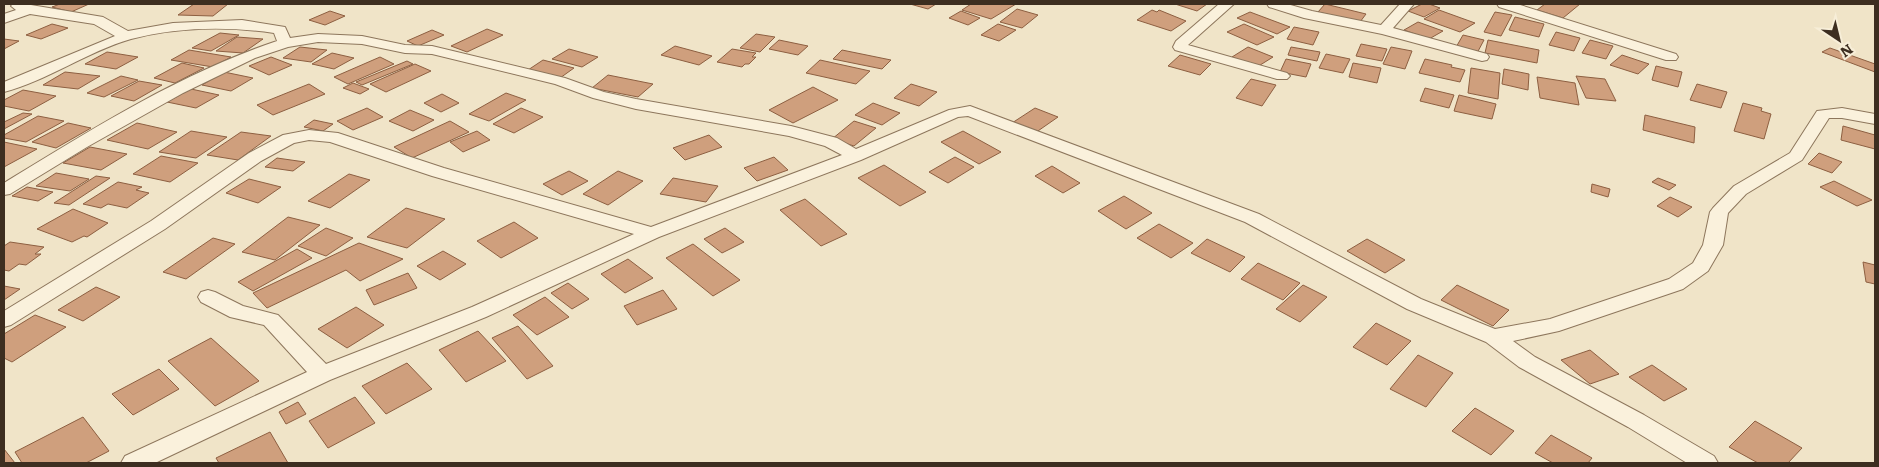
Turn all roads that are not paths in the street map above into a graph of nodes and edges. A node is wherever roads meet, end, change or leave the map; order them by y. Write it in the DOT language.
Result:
graph roads {
  1 [pos="1227,4"];
  2 [pos="1274,4"];
  3 [pos="1407,4"];
  4 [pos="1504,4"];
  5 [pos="24,7"];
  6 [pos="4,19"];
  7 [pos="1384,30"];
  8 [pos="126,36"];
  9 [pos="284,43"];
  10 [pos="1671,57"];
  11 [pos="1482,58"];
  12 [pos="1282,76"];
  13 [pos="4,88"];
  14 [pos="1875,119"];
  15 [pos="855,156"];
  16 [pos="4,190"];
  17 [pos="652,233"];
  18 [pos="208,297"];
  19 [pos="4,320"];
  20 [pos="1493,337"];
  21 [pos="322,374"];
  22 [pos="133,463"];
  23 [pos="1706,463"];
  1 -- 12 [label="street"];
  2 -- 7 [label="street"];
  3 -- 7 [label="street"];
  4 -- 10 [label="street"];
  5 -- 6 [label="street"];
  5 -- 8 [label="street"];
  7 -- 11 [label="street"];
  8 -- 9 [label="street"];
  8 -- 13 [label="street"];
  9 -- 15 [label="street"];
  9 -- 16 [label="street"];
  14 -- 20 [label="street"];
  15 -- 17 [label="street"];
  15 -- 20 [label="street"];
  17 -- 19 [label="street"];
  17 -- 21 [label="street"];
  18 -- 21 [label="street"];
  20 -- 23 [label="street"];
  21 -- 22 [label="street"];
}
